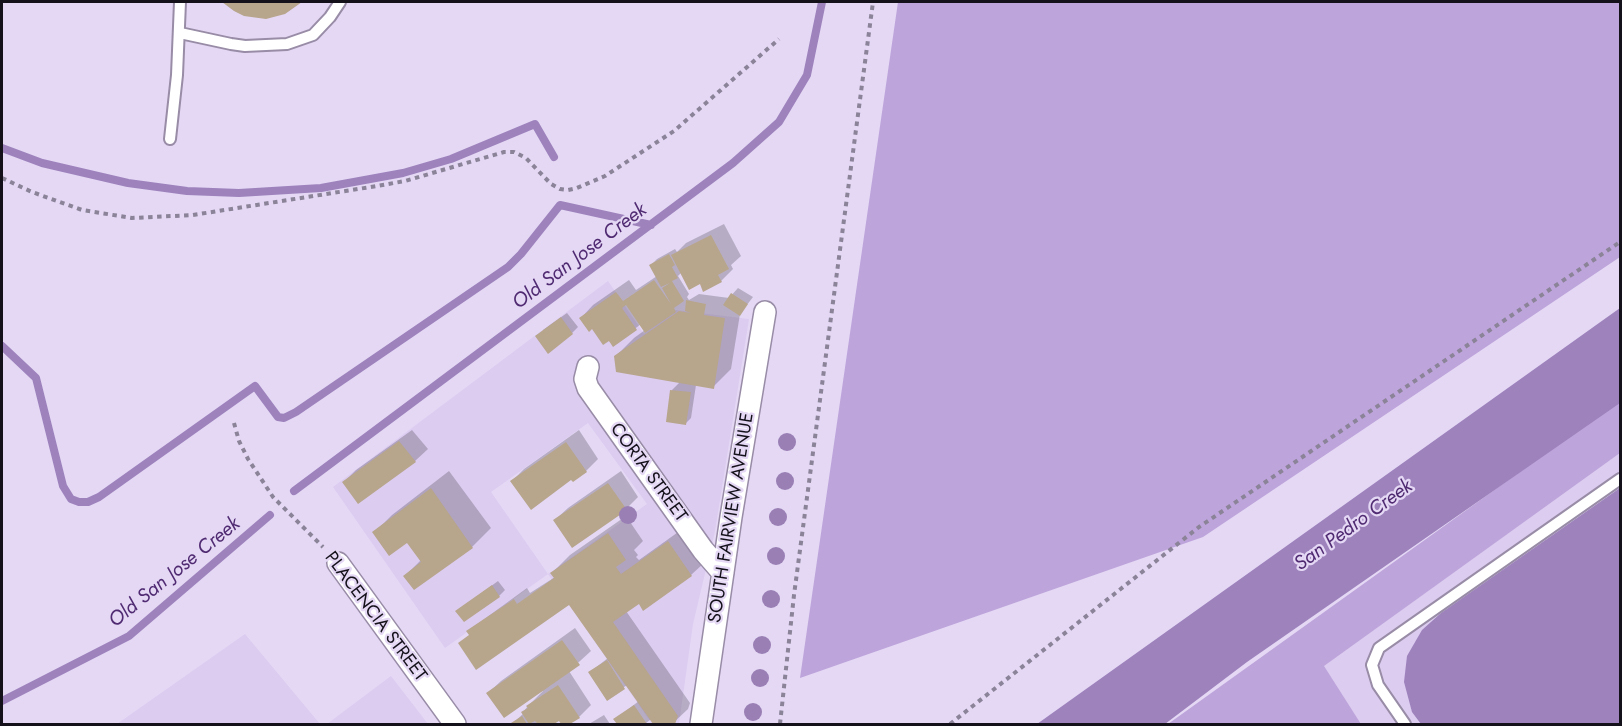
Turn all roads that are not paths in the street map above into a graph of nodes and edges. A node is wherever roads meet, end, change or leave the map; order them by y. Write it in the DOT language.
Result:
graph roads {
  1 [pos="180,2"];
  2 [pos="340,2"];
  3 [pos="180,33"];
  4 [pos="170,139"];
  5 [pos="765,312"];
  6 [pos="588,367"];
  7 [pos="1620,478"];
  8 [pos="338,563"];
  9 [pos="723,573"];
  10 [pos="455,724"];
  11 [pos="701,724"];
  12 [pos="1405,724"];
  1 -- 3 [label="lane"];
  2 -- 3 [label="lane"];
  3 -- 4 [label="lane"];
  5 -- 9 [label="street, SOUTH FAIRVIEW AVENUE"];
  6 -- 9 [label="street, CORTA STREET"];
  7 -- 12 [label="lane"];
  8 -- 10 [label="street, PLACENCIA STREET"];
  9 -- 11 [label="street, SOUTH FAIRVIEW AVENUE"];
}
